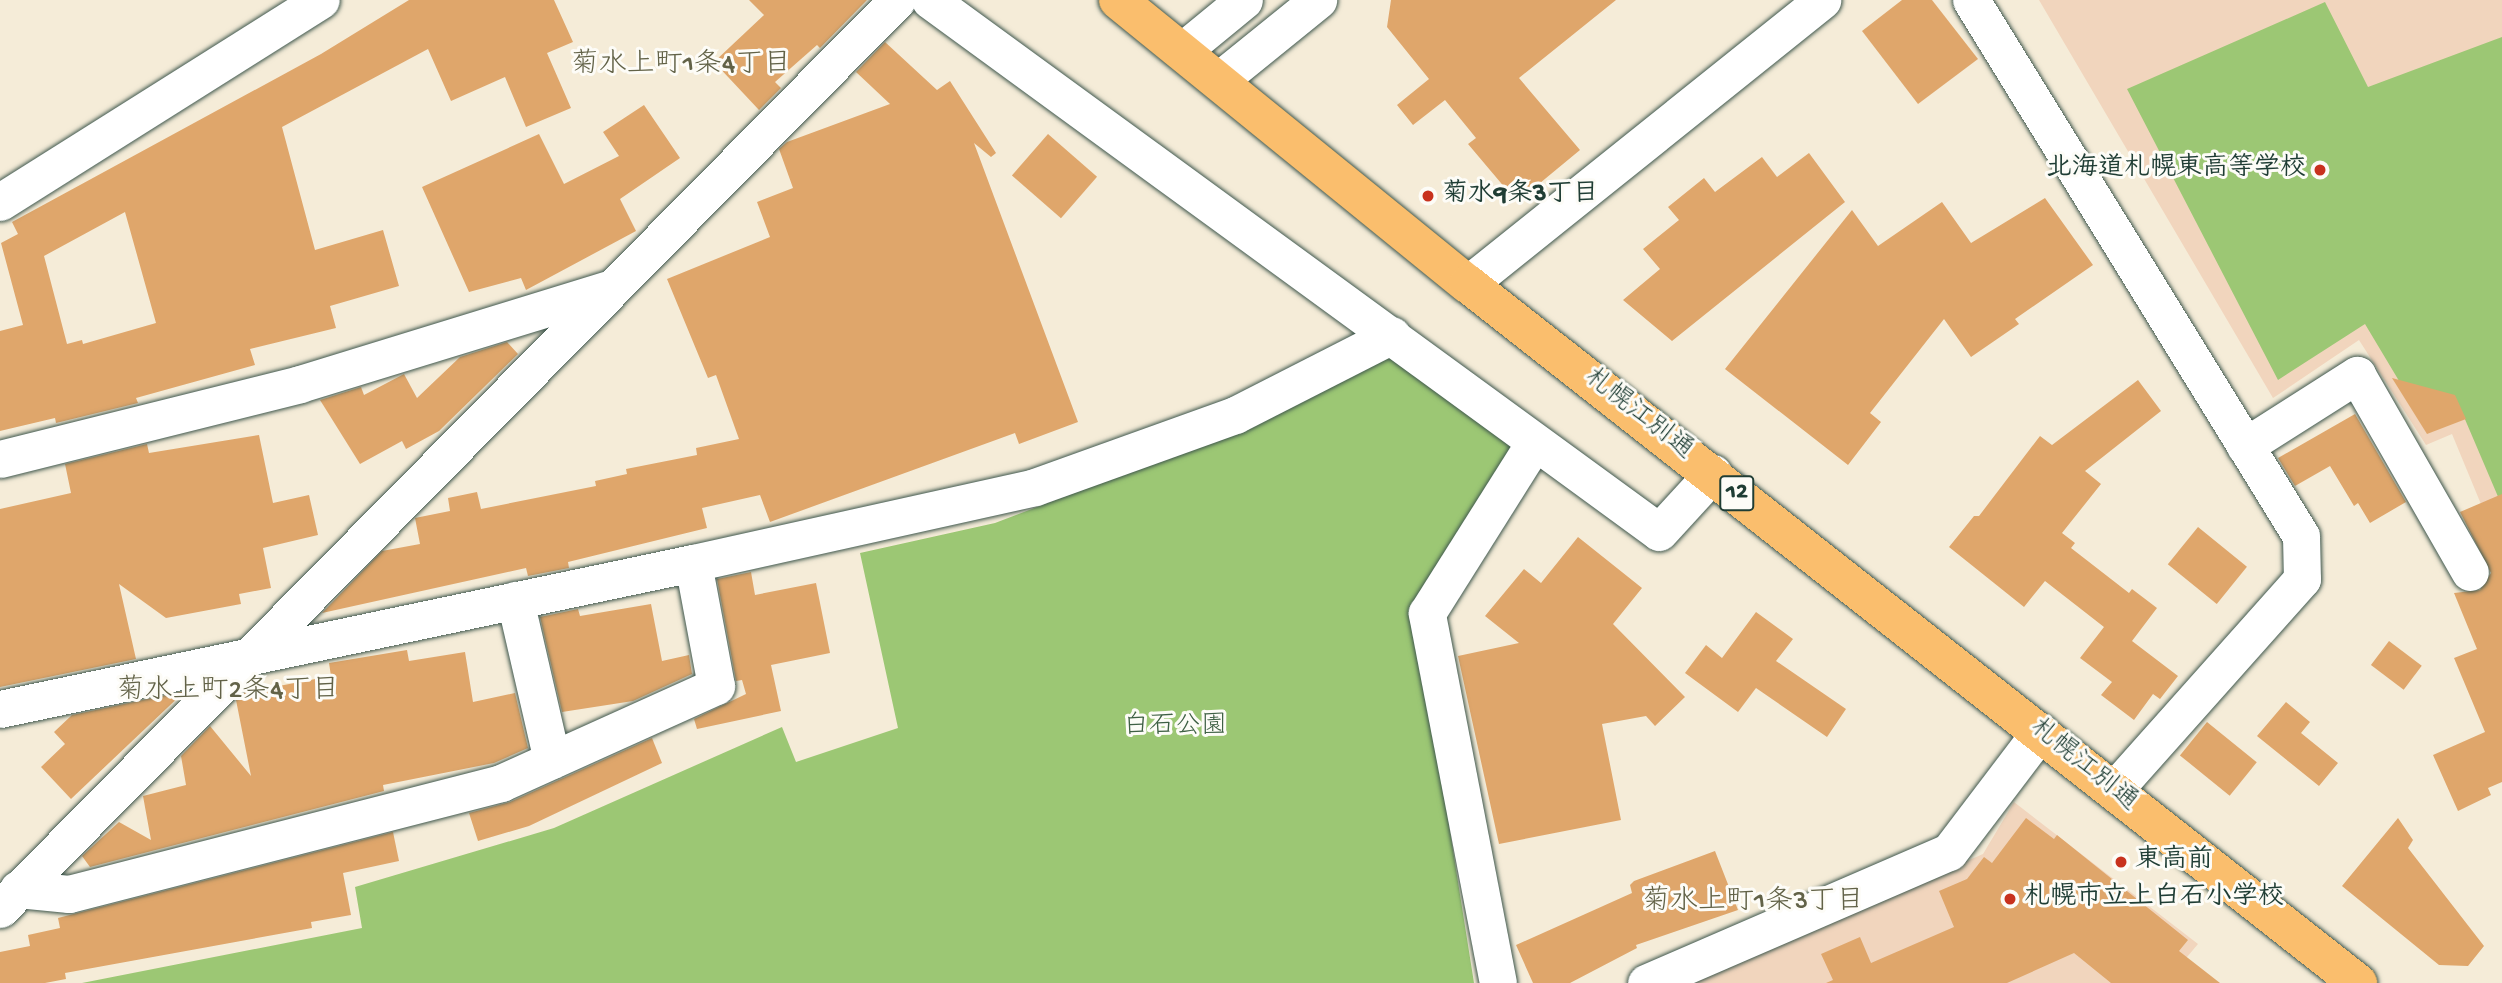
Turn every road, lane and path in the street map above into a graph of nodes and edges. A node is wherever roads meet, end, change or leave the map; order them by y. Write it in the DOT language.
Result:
graph roads {
  1 [pos="320,0"];
  2 [pos="897,0"];
  3 [pos="930,0"];
  4 [pos="1118,0"];
  5 [pos="1244,0"];
  6 [pos="1318,0"];
  7 [pos="1822,0"];
  8 [pos="1971,0"];
  9 [pos="1182,51"];
  10 [pos="1218,81"];
  11 [pos="0,202"];
  12 [pos="1468,284"];
  13 [pos="618,286"];
  14 [pos="1392,335"];
  15 [pos="1534,443"];
  16 [pos="2245,446"];
  17 [pos="0,458"];
  18 [pos="1713,473"];
  19 [pos="693,563"];
  20 [pos="2470,572"];
  21 [pos="515,600"];
  22 [pos="252,654"];
  23 [pos="0,709"];
  24 [pos="2040,732"];
  25 [pos="552,760"];
  26 [pos="2113,791"];
  27 [pos="9,899"];
  28 [pos="1499,983"];
  29 [pos="1646,983"];
  30 [pos="2358,983"];
  1 -- 11 [label="street"];
  2 -- 13 [label="street"];
  3 -- 14 [label="street"];
  4 -- 9 [label="highway, 札幌江別通 / 12"];
  5 -- 9 [label="street"];
  6 -- 10 [label="street"];
  7 -- 12 [label="street"];
  8 -- 16 [label="street"];
  9 -- 10 [label="highway, 札幌江別通 / 12"];
  10 -- 12 [label="highway, 札幌江別通 / 12"];
  12 -- 18 [label="highway, 札幌江別通 / 12"];
  13 -- 17 [label="street"];
  13 -- 22 [label="street"];
  14 -- 15 [label="street"];
  14 -- 19 [label="street"];
  15 -- 18 [label="street"];
  15 -- 28 [label="street"];
  16 -- 20 [label="street"];
  16 -- 26 [label="street"];
  18 -- 24 [label="highway, 札幌江別通 / 12"];
  19 -- 21 [label="street"];
  19 -- 25 [label="street"];
  21 -- 22 [label="street"];
  21 -- 25 [label="street"];
  22 -- 23 [label="street"];
  22 -- 27 [label="street"];
  24 -- 26 [label="highway, 札幌江別通 / 12"];
  24 -- 29 [label="street"];
  25 -- 27 [label="street"];
  26 -- 30 [label="highway, 札幌江別通 / 12"];
}
